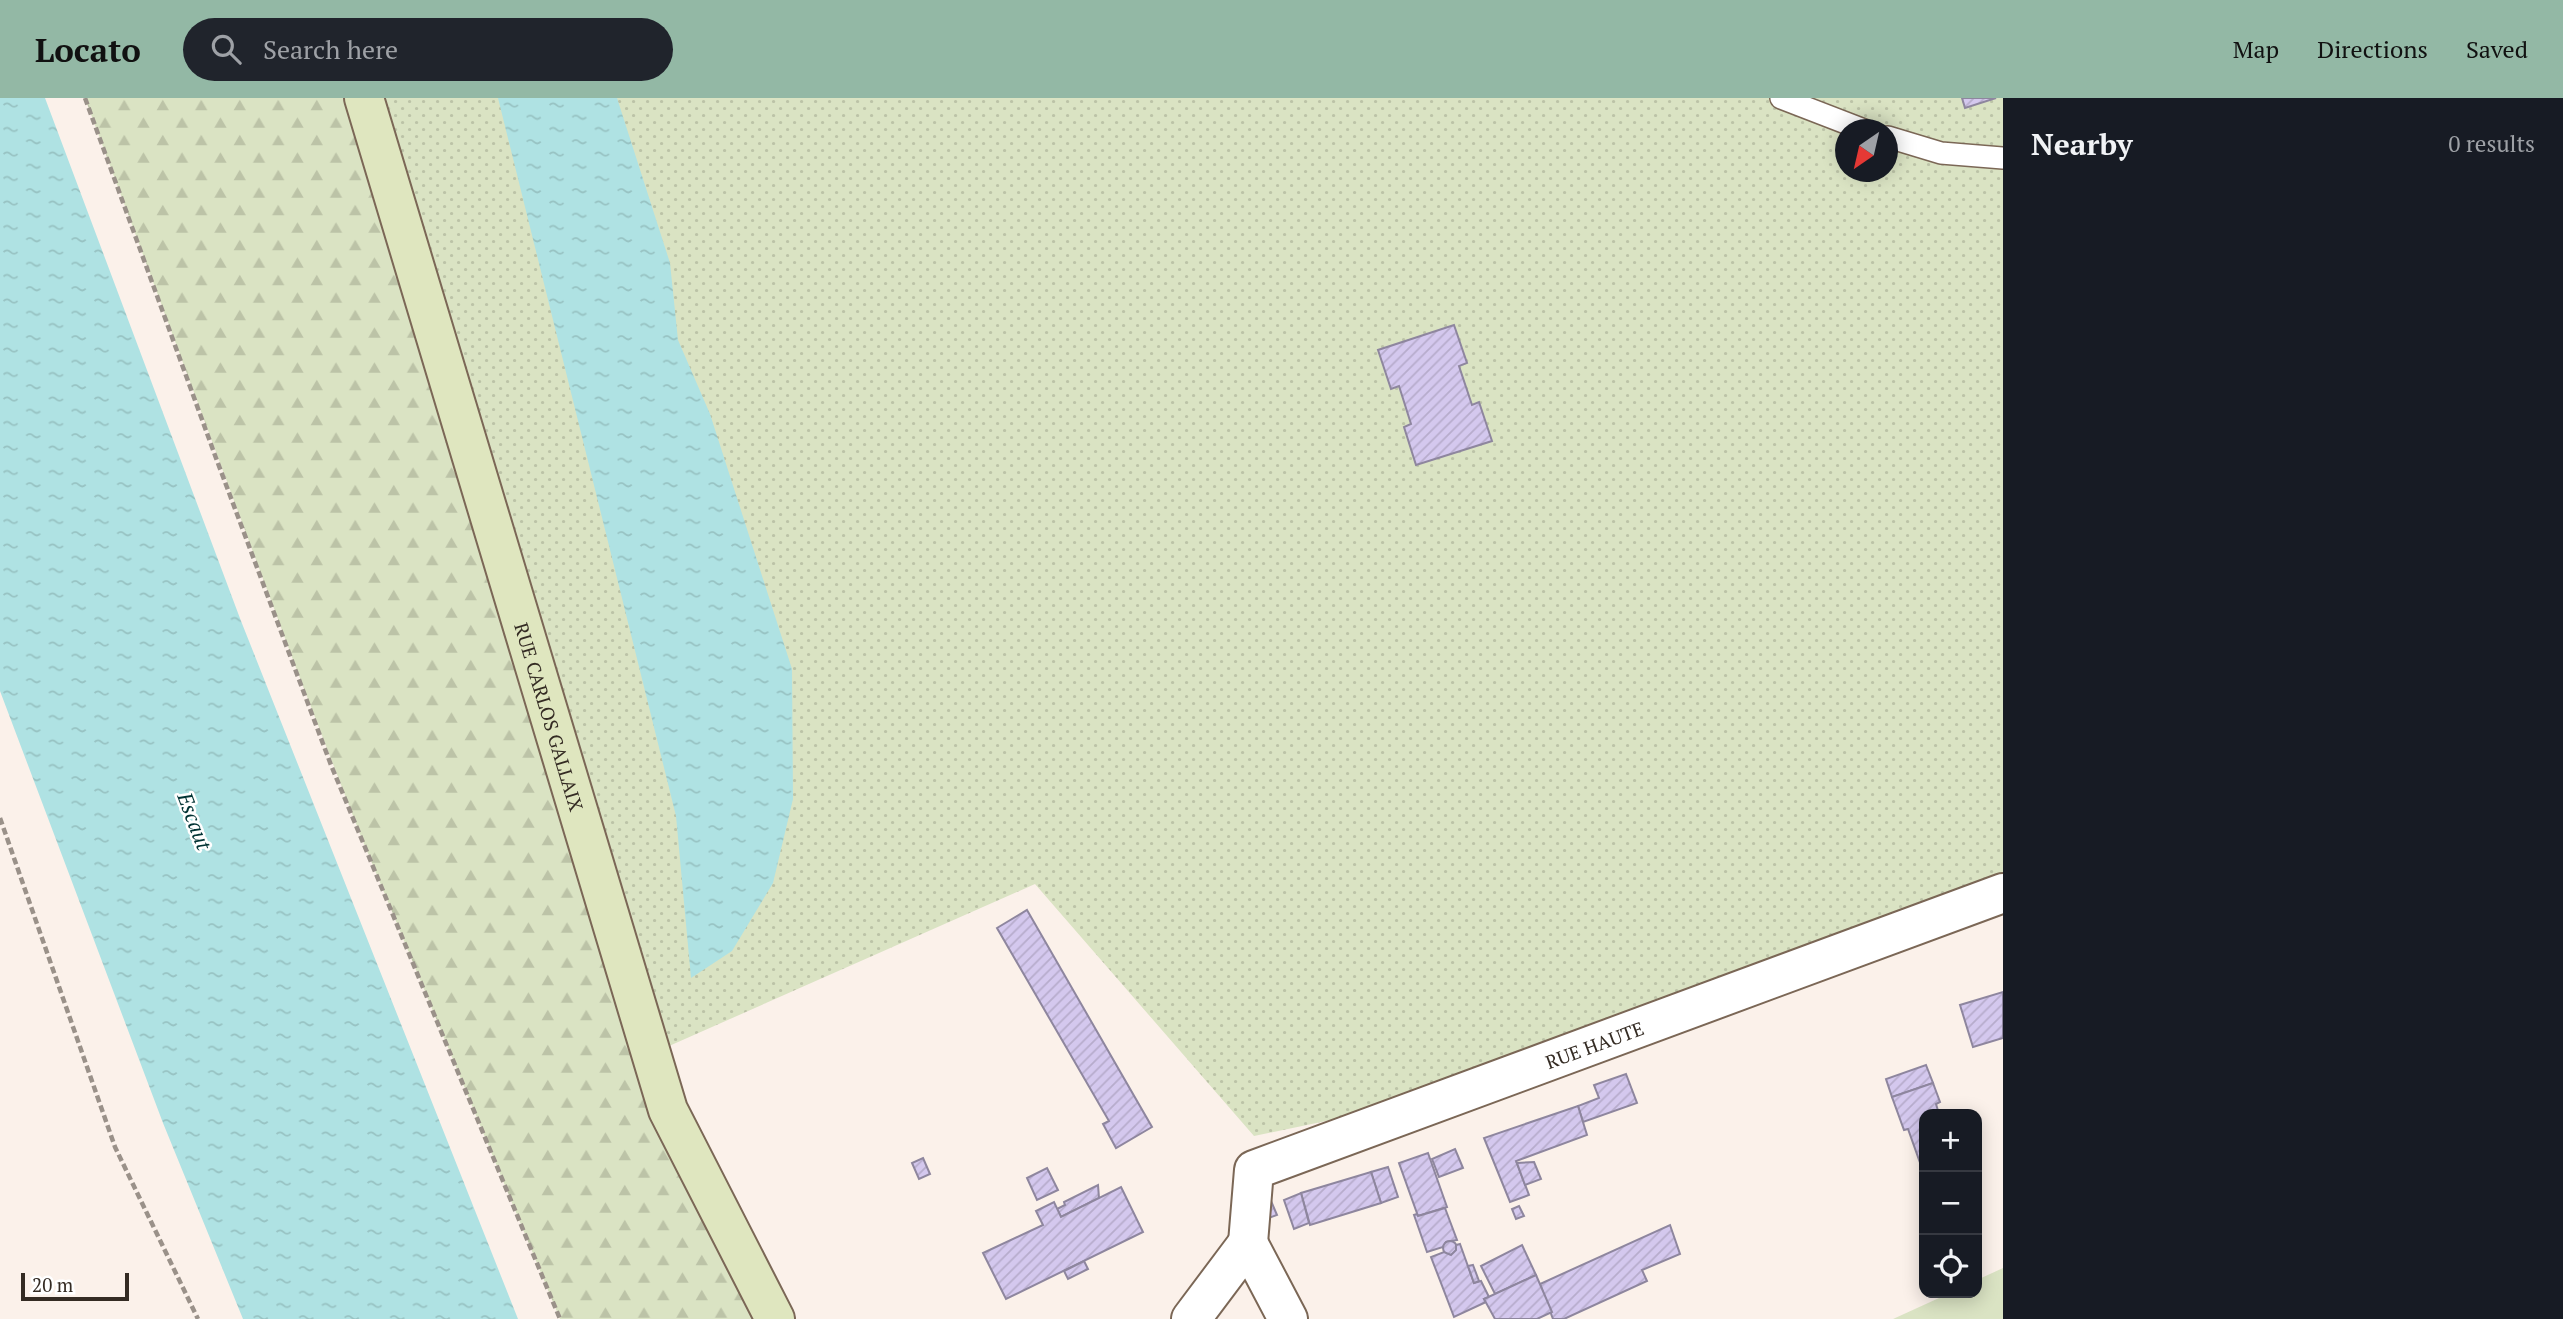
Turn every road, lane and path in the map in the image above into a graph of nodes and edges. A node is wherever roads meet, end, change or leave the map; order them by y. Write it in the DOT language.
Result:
graph roads {
  1 [pos="85,98"];
  2 [pos="364,98"];
  3 [pos="1781,98"];
  4 [pos="1835,119"];
  5 [pos="1898,140"];
  6 [pos="2003,158"];
  7 [pos="0,818"];
  8 [pos="2003,893"];
  9 [pos="1248,1243"];
  10 [pos="198,1319"];
  11 [pos="560,1319"];
  12 [pos="775,1319"];
  13 [pos="1191,1319"];
  14 [pos="1288,1319"];
  1 -- 11 [label="path"];
  2 -- 12 [label="main road, RUE CARLOS GALLAIX"];
  3 -- 4 [label="lane"];
  5 -- 6 [label="lane"];
  7 -- 10 [label="path"];
  8 -- 9 [label="street, RUE HAUTE"];
  9 -- 13 [label="street"];
  9 -- 14 [label="street"];
}
